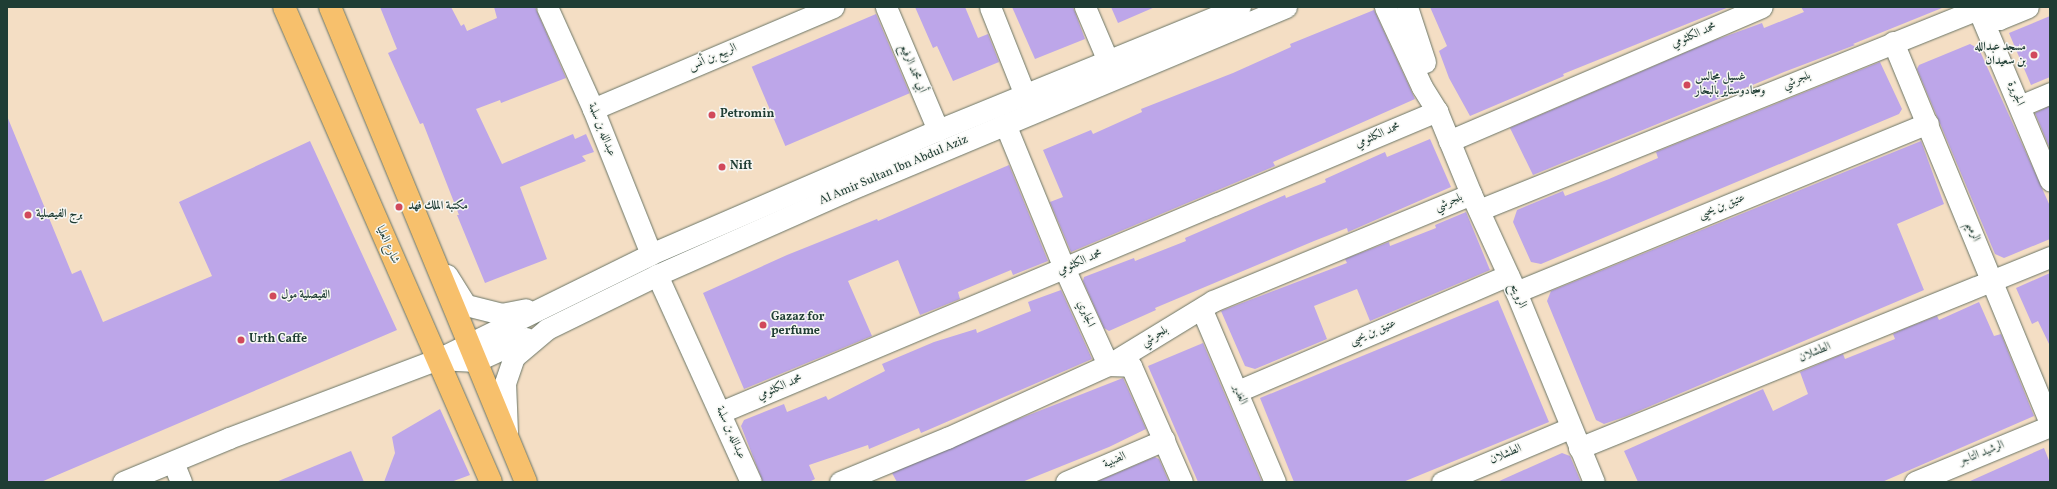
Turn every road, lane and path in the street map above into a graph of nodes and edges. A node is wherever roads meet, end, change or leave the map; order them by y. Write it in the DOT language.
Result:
graph roads {
  1 [pos="284,7"];
  2 [pos="330,7"];
  3 [pos="547,7"];
  4 [pos="833,7"];
  5 [pos="886,7"];
  6 [pos="990,7"];
  7 [pos="1086,7"];
  8 [pos="1240,7"];
  9 [pos="1286,7"];
  10 [pos="1385,7"];
  11 [pos="1407,7"];
  12 [pos="1762,7"];
  13 [pos="2028,7"];
  14 [pos="1988,11"];
  15 [pos="1893,42"];
  16 [pos="1108,61"];
  17 [pos="2050,93"];
  18 [pos="1026,95"];
  19 [pos="2020,106"];
  20 [pos="593,109"];
  21 [pos="1437,111"];
  22 [pos="1928,123"];
  23 [pos="1005,124"];
  24 [pos="938,130"];
  25 [pos="1449,141"];
  26 [pos="2050,180"];
  27 [pos="1475,202"];
  28 [pos="651,254"];
  29 [pos="434,256"];
  30 [pos="2050,257"];
  31 [pos="1065,270"];
  32 [pos="657,275"];
  33 [pos="1993,282"];
  34 [pos="1512,284"];
  35 [pos="550,303"];
  36 [pos="1202,310"];
  37 [pos="546,329"];
  38 [pos="473,352"];
  39 [pos="438,359"];
  40 [pos="1108,366"];
  41 [pos="1238,391"];
  42 [pos="721,412"];
  43 [pos="2050,422"];
  44 [pos="2050,426"];
  45 [pos="1570,428"];
  46 [pos="507,439"];
  47 [pos="1164,440"];
  48 [pos="1579,448"];
  49 [pos="173,462"];
  50 [pos="1087,478"];
  51 [pos="487,481"];
  52 [pos="123,482"];
  53 [pos="181,482"];
  54 [pos="526,482"];
  55 [pos="752,482"];
  56 [pos="840,482"];
  57 [pos="1066,482"];
  58 [pos="1182,482"];
  59 [pos="1275,482"];
  60 [pos="1442,482"];
  61 [pos="1594,482"];
  62 [pos="1915,482"];
  1 -- 39 [label="main road, شارع العليا"];
  2 -- 29 [label="main road"];
  3 -- 20 [label="street, عبدالله بن سلمة"];
  4 -- 20 [label="street, الربيع بن أنس"];
  5 -- 24 [label="street, أبي محمد الرفيع"];
  6 -- 18 [label="street"];
  7 -- 16 [label="street"];
  8 -- 16 [label="street, Al Amir Sultan Ibn Abdul Aziz"];
  9 -- 23 [label="street, Al Amir Sultan Ibn Abdul Aziz"];
  10 -- 21 [label="street"];
  11 -- 21 [label="street"];
  12 -- 25 [label="street, محمد الكلثومي"];
  13 -- 14 [label="street, بلجرشي"];
  14 -- 15 [label="street, بلجرشي"];
  14 -- 19 [label="street, الجريرة"];
  15 -- 22 [label="street, الرميم"];
  15 -- 27 [label="street, بلجرشي"];
  16 -- 18 [label="street, Al Amir Sultan Ibn Abdul Aziz"];
  17 -- 19 [label="street"];
  18 -- 24 [label="street, Al Amir Sultan Ibn Abdul Aziz"];
  19 -- 26 [label="street, الجريرة"];
  20 -- 28 [label="street, عبدالله بن سلمة"];
  21 -- 25 [label="street, الرويتع"];
  21 -- 31 [label="street, محمد الكلثومي"];
  22 -- 33 [label="street, الرميم"];
  22 -- 34 [label="street, عتيق بن يحيى"];
  23 -- 31 [label="street, الجابري"];
  23 -- 32 [label="street, Al Amir Sultan Ibn Abdul Aziz"];
  24 -- 28 [label="street, Al Amir Sultan Ibn Abdul Aziz"];
  25 -- 27 [label="street, الرويتع"];
  27 -- 34 [label="street, الرويتع"];
  27 -- 36 [label="street, بلجرشي"];
  28 -- 35 [label="street, Al Amir Sultan Ibn Abdul Aziz"];
  29 -- 35 [label="street, Al Amir Sultan Ibn Abdul Aziz"];
  29 -- 38 [label="main road"];
  30 -- 33 [label="street, الطشلان"];
  31 -- 40 [label="street, الجابري"];
  31 -- 42 [label="street, محمد الكلثومي"];
  32 -- 37 [label="street, Al Amir Sultan Ibn Abdul Aziz"];
  32 -- 42 [label="street, عبدالله بن سلمة"];
  33 -- 43 [label="street, الرميم"];
  33 -- 48 [label="street, الطشلان"];
  34 -- 41 [label="street, عتيق بن يحيى"];
  34 -- 45 [label="street, الرويتع"];
  35 -- 38 [label="street, Al Amir Sultan Ibn Abdul Aziz"];
  36 -- 40 [label="street, بلجرشي"];
  36 -- 41 [label="street, الغدير"];
  37 -- 38 [label="street"];
  37 -- 46 [label="street, Al Amir Sultan Ibn Abdul Aziz"];
  38 -- 39 [label="street, Al Amir Sultan Ibn Abdul Aziz"];
  38 -- 46 [label="main road"];
  39 -- 49 [label="street, Al Amir Sultan Ibn Abdul Aziz"];
  39 -- 51 [label="main road, شارع العليا"];
  40 -- 47 [label="street"];
  40 -- 56 [label="street, بلجرشي"];
  41 -- 59 [label="street, الغدير"];
  42 -- 55 [label="street, عبدالله بن سلمة"];
  44 -- 62 [label="street, الرشيد التاجر"];
  45 -- 48 [label="street, الرويتع"];
  45 -- 60 [label="street, الطشلان"];
  46 -- 54 [label="main road"];
  47 -- 50 [label="street, الضبية"];
  47 -- 58 [label="street"];
  48 -- 61 [label="street, الرويتع"];
  49 -- 52 [label="street, Al Amir Sultan Ibn Abdul Aziz"];
  49 -- 53 [label="street"];
  50 -- 57 [label="street, الضبية"];
}
